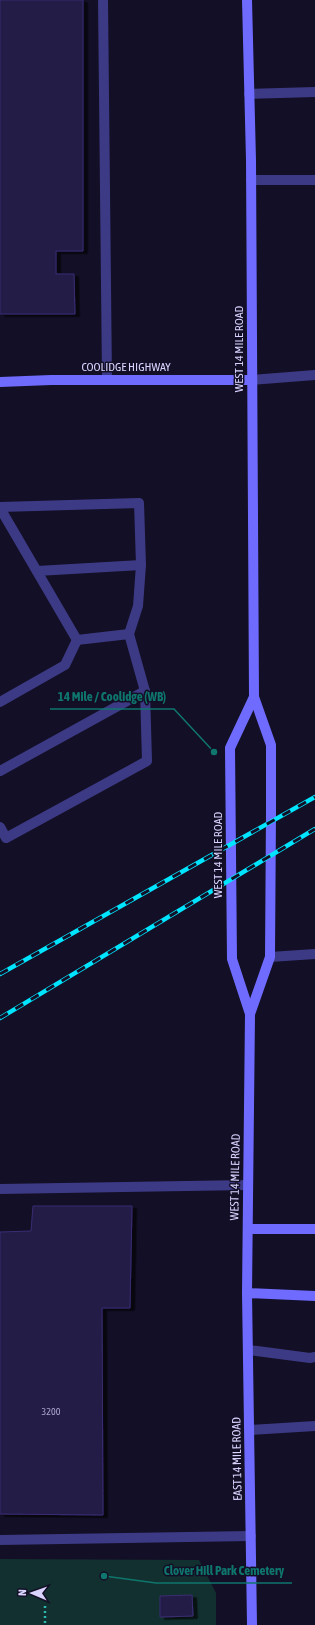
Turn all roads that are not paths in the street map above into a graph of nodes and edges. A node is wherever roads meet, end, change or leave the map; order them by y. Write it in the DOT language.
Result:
graph roads {
  1 [pos="103,0"];
  2 [pos="247,0"];
  3 [pos="315,92"];
  4 [pos="250,94"];
  5 [pos="251,180"];
  6 [pos="315,180"];
  7 [pos="315,375"];
  8 [pos="107,380"];
  9 [pos="252,380"];
  10 [pos="0,382"];
  11 [pos="0,508"];
  12 [pos="141,565"];
  13 [pos="37,571"];
  14 [pos="128,634"];
  15 [pos="77,640"];
  16 [pos="145,691"];
  17 [pos="254,697"];
  18 [pos="0,702"];
  19 [pos="0,771"];
  20 [pos="0,827"];
  21 [pos="315,954"];
  22 [pos="270,957"];
  23 [pos="250,1014"];
  24 [pos="248,1185"];
  25 [pos="0,1188"];
  26 [pos="248,1229"];
  27 [pos="315,1229"];
  28 [pos="247,1293"];
  29 [pos="315,1296"];
  30 [pos="249,1350"];
  31 [pos="315,1357"];
  32 [pos="315,1426"];
  33 [pos="250,1430"];
  34 [pos="251,1536"];
  35 [pos="0,1540"];
  36 [pos="252,1625"];
  1 -- 8 [label="lane"];
  2 -- 4 [label="main road, WEST 14 MILE ROAD"];
  3 -- 4 [label="lane"];
  4 -- 5 [label="main road, WEST 14 MILE ROAD"];
  5 -- 6 [label="lane"];
  5 -- 9 [label="main road, WEST 14 MILE ROAD"];
  7 -- 9 [label="lane"];
  8 -- 9 [label="main road, COOLIDGE HIGHWAY"];
  8 -- 10 [label="main road, COOLIDGE HIGHWAY"];
  9 -- 17 [label="main road, WEST 14 MILE ROAD"];
  11 -- 12 [label="lane"];
  11 -- 13 [label="lane"];
  12 -- 13 [label="lane"];
  12 -- 14 [label="lane"];
  13 -- 15 [label="lane"];
  14 -- 15 [label="lane"];
  14 -- 16 [label="lane"];
  15 -- 18 [label="lane"];
  16 -- 19 [label="lane"];
  16 -- 20 [label="lane"];
  17 -- 22 [label="main road, WEST 14 MILE ROAD"];
  17 -- 23 [label="main road, WEST 14 MILE ROAD"];
  21 -- 22 [label="lane"];
  22 -- 23 [label="main road, WEST 14 MILE ROAD"];
  23 -- 24 [label="main road, WEST 14 MILE ROAD"];
  24 -- 25 [label="lane"];
  24 -- 26 [label="main road, WEST 14 MILE ROAD"];
  26 -- 27 [label="main road"];
  26 -- 28 [label="main road, WEST 14 MILE ROAD"];
  28 -- 29 [label="main road"];
  28 -- 30 [label="main road, EAST 14 MILE ROAD"];
  30 -- 31 [label="lane"];
  30 -- 33 [label="main road, EAST 14 MILE ROAD"];
  32 -- 33 [label="lane"];
  33 -- 34 [label="main road, EAST 14 MILE ROAD"];
  34 -- 35 [label="lane"];
  34 -- 36 [label="main road, EAST 14 MILE ROAD"];
}
